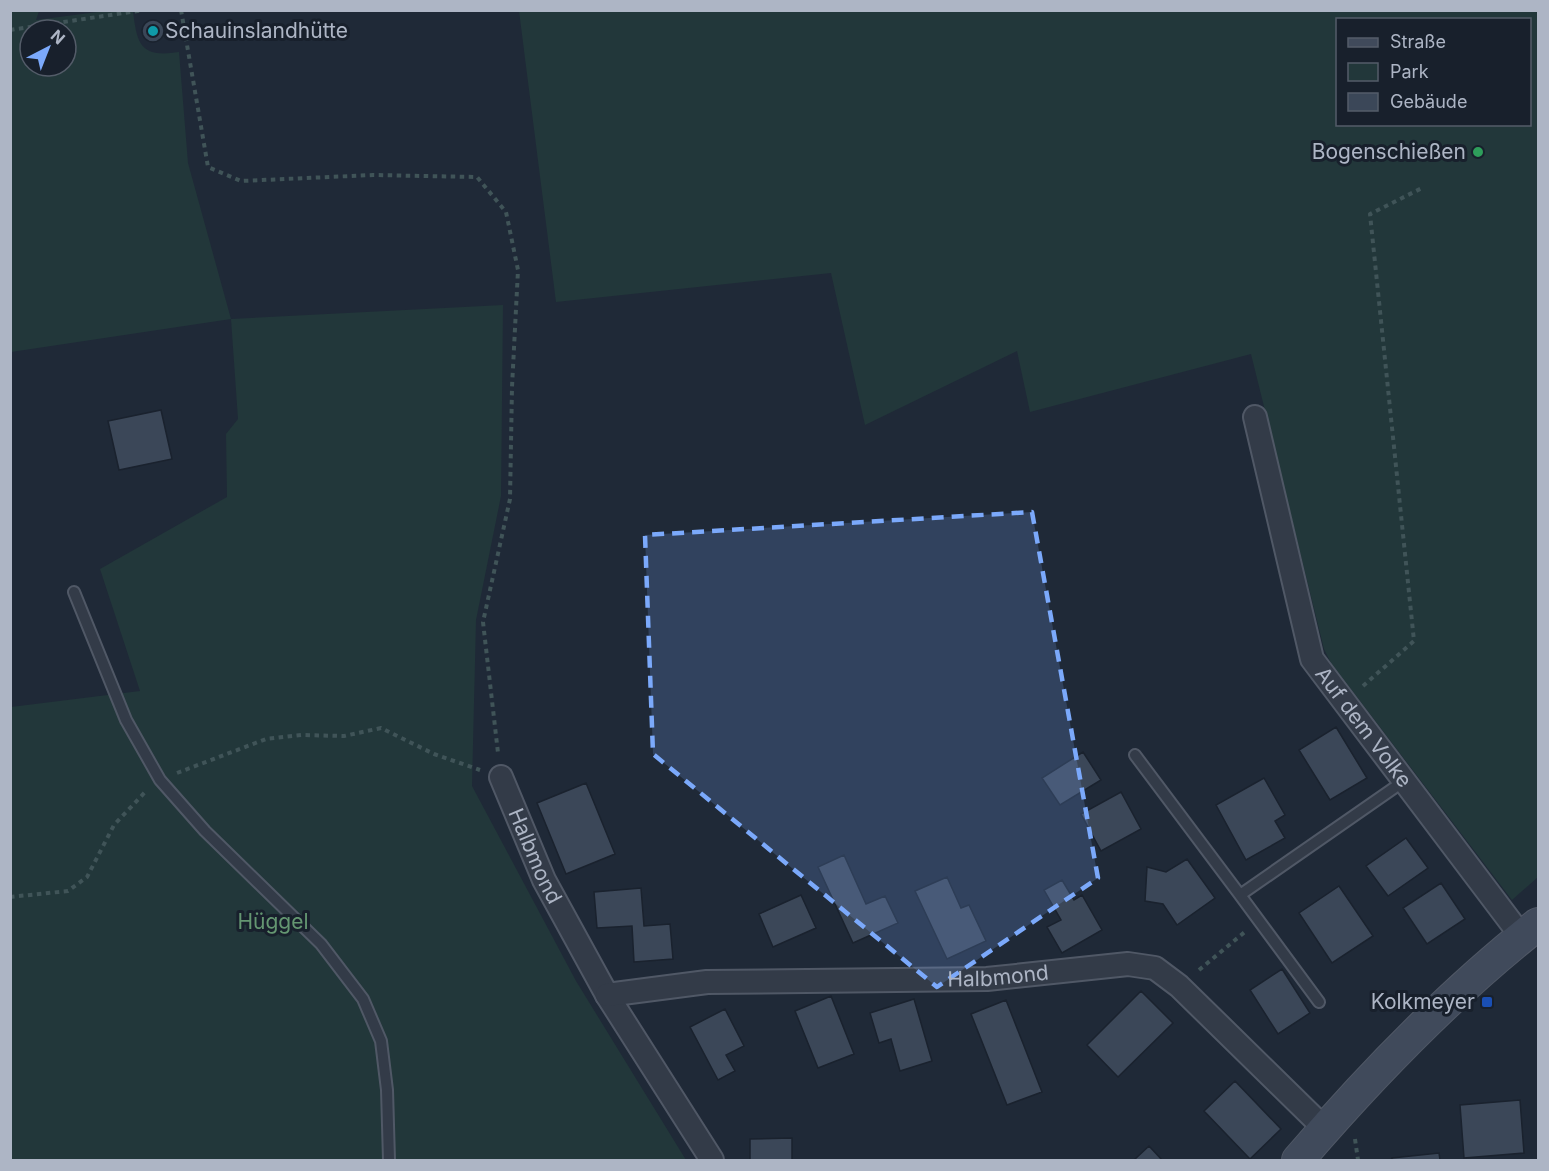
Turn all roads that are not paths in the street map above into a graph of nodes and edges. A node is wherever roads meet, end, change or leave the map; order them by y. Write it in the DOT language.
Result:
graph roads {
  1 [pos="1255,417"];
  2 [pos="74,592"];
  3 [pos="1135,754"];
  4 [pos="501,777"];
  5 [pos="1404,781"];
  6 [pos="1240,895"];
  7 [pos="1530,931"];
  8 [pos="607,995"];
  9 [pos="1319,1002"];
  10 [pos="1325,1129"];
  11 [pos="389,1161"];
  12 [pos="712,1161"];
  13 [pos="1298,1161"];
  1 -- 5 [label="street, Auf dem Volke"];
  2 -- 11 [label="lane"];
  3 -- 6 [label="lane"];
  4 -- 8 [label="street, Halbmond"];
  5 -- 6 [label="lane"];
  5 -- 7 [label="street, Auf dem Volke"];
  6 -- 9 [label="lane"];
  7 -- 10 [label="street"];
  8 -- 10 [label="street, Halbmond"];
  8 -- 12 [label="street, Halbmond"];
  10 -- 13 [label="street"];
}
